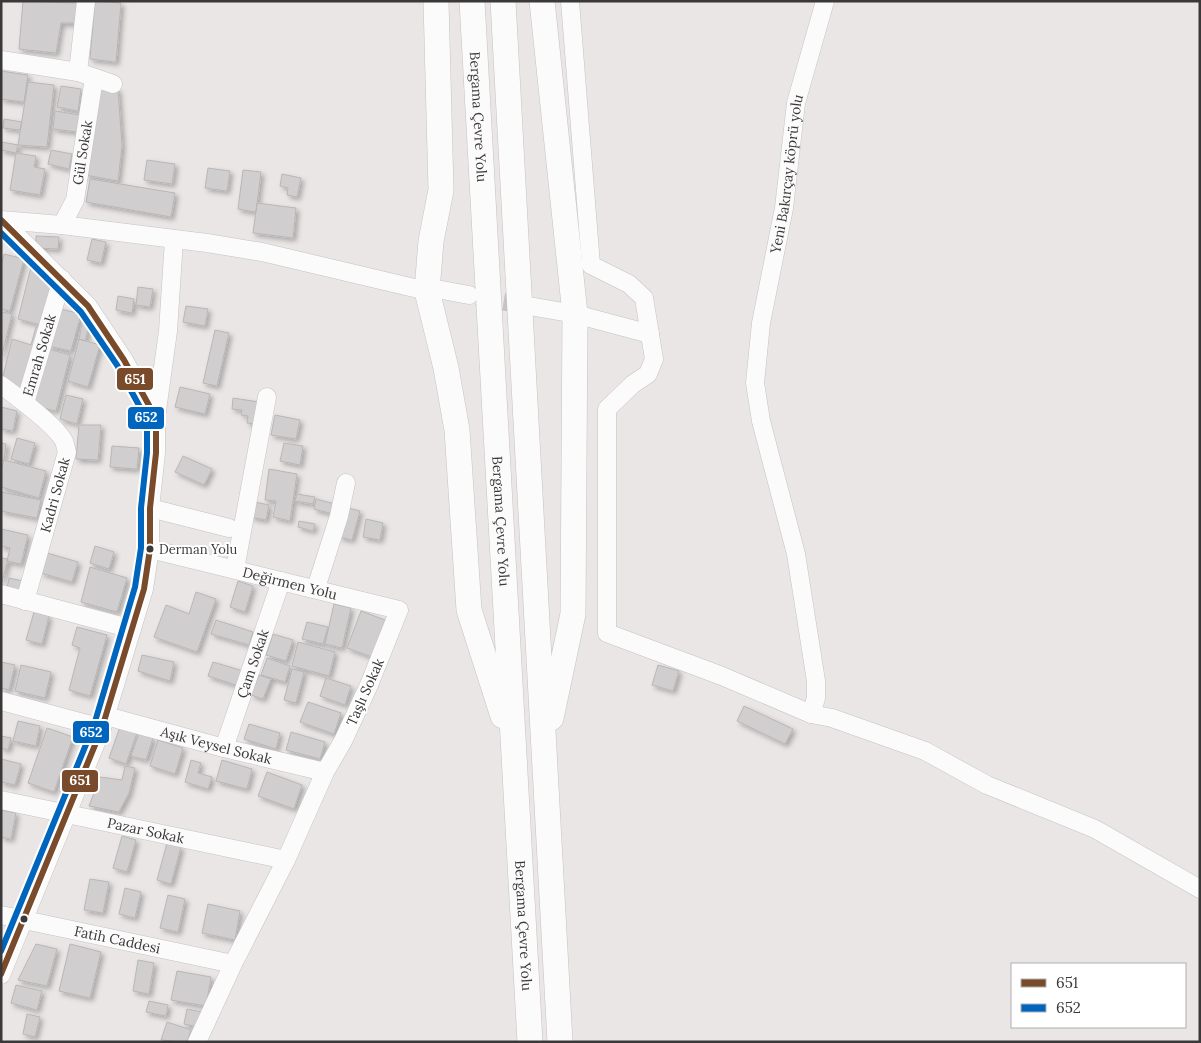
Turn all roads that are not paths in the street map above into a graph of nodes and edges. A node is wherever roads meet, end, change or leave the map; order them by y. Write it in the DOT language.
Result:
graph roads {
  1 [pos="86,1"];
  2 [pos="436,1"];
  3 [pos="472,1"];
  4 [pos="503,1"];
  5 [pos="542,1"];
  6 [pos="570,1"];
  7 [pos="825,1"];
  8 [pos="1,60"];
  9 [pos="86,75"];
  10 [pos="113,84"];
  11 [pos="1,220"];
  12 [pos="62,225"];
  13 [pos="174,240"];
  14 [pos="62,279"];
  15 [pos="427,291"];
  16 [pos="470,295"];
  17 [pos="529,306"];
  18 [pos="575,314"];
  19 [pos="650,334"];
  20 [pos="1,385"];
  21 [pos="267,397"];
  22 [pos="25,404"];
  23 [pos="156,418"];
  24 [pos="346,483"];
  25 [pos="150,508"];
  26 [pos="228,528"];
  27 [pos="150,549"];
  28 [pos="235,568"];
  29 [pos="280,580"];
  30 [pos="316,588"];
  31 [pos="1,594"];
  32 [pos="25,601"];
  33 [pos="400,610"];
  34 [pos="132,629"];
  35 [pos="1,701"];
  36 [pos="811,714"];
  37 [pos="104,722"];
  38 [pos="224,748"];
  39 [pos="514,749"];
  40 [pos="544,752"];
  41 [pos="325,772"];
  42 [pos="1,800"];
  43 [pos="68,815"];
  44 [pos="286,860"];
  45 [pos="1200,888"];
  46 [pos="1,915"];
  47 [pos="25,919"];
  48 [pos="233,964"];
  49 [pos="1,975"];
  50 [pos="197,1042"];
  51 [pos="530,1042"];
  52 [pos="560,1042"];
  1 -- 9 [label="street, Gül Sokak"];
  2 -- 15 [label="highway"];
  3 -- 39 [label="highway, Bergama Çevre Yolu"];
  4 -- 40 [label="highway"];
  5 -- 18 [label="highway"];
  6 -- 19 [label="street"];
  7 -- 36 [label="street, Yeni Bakırçay köprü yolu"];
  8 -- 9 [label="street"];
  9 -- 10 [label="street"];
  9 -- 12 [label="street, Gül Sokak"];
  11 -- 12 [label="street"];
  11 -- 14 [label="street"];
  12 -- 13 [label="street"];
  13 -- 15 [label="street"];
  13 -- 23 [label="street"];
  14 -- 22 [label="street, Emrah Sokak"];
  14 -- 23 [label="street"];
  15 -- 16 [label="street"];
  15 -- 39 [label="highway"];
  17 -- 18 [label="street"];
  18 -- 19 [label="street"];
  18 -- 40 [label="highway"];
  19 -- 36 [label="street"];
  20 -- 22 [label="street, Kadri Sokak"];
  21 -- 28 [label="street"];
  22 -- 32 [label="street, Kadri Sokak"];
  23 -- 25 [label="street"];
  24 -- 30 [label="street"];
  25 -- 26 [label="street"];
  25 -- 27 [label="street"];
  27 -- 28 [label="street, Değirmen Yolu"];
  27 -- 34 [label="street"];
  28 -- 29 [label="street, Değirmen Yolu"];
  29 -- 30 [label="street, Değirmen Yolu"];
  29 -- 38 [label="street, Çam Sokak"];
  30 -- 33 [label="street, Değirmen Yolu"];
  31 -- 32 [label="street"];
  32 -- 34 [label="street"];
  33 -- 41 [label="street, Taşlı Sokak"];
  34 -- 37 [label="street"];
  35 -- 37 [label="street, Aşık Veysel Sokak"];
  36 -- 45 [label="street"];
  37 -- 38 [label="street, Aşık Veysel Sokak"];
  37 -- 43 [label="street"];
  38 -- 41 [label="street, Aşık Veysel Sokak"];
  39 -- 51 [label="highway, Bergama Çevre Yolu"];
  40 -- 52 [label="highway"];
  41 -- 44 [label="street, Taşlı Sokak"];
  42 -- 43 [label="street, Pazar Sokak"];
  43 -- 44 [label="street, Pazar Sokak"];
  43 -- 47 [label="street"];
  44 -- 48 [label="street, Taşlı Sokak"];
  46 -- 47 [label="street, Fatih Caddesi"];
  47 -- 48 [label="street, Fatih Caddesi"];
  47 -- 49 [label="street"];
  48 -- 50 [label="street, Taşlı Sokak"];
}
